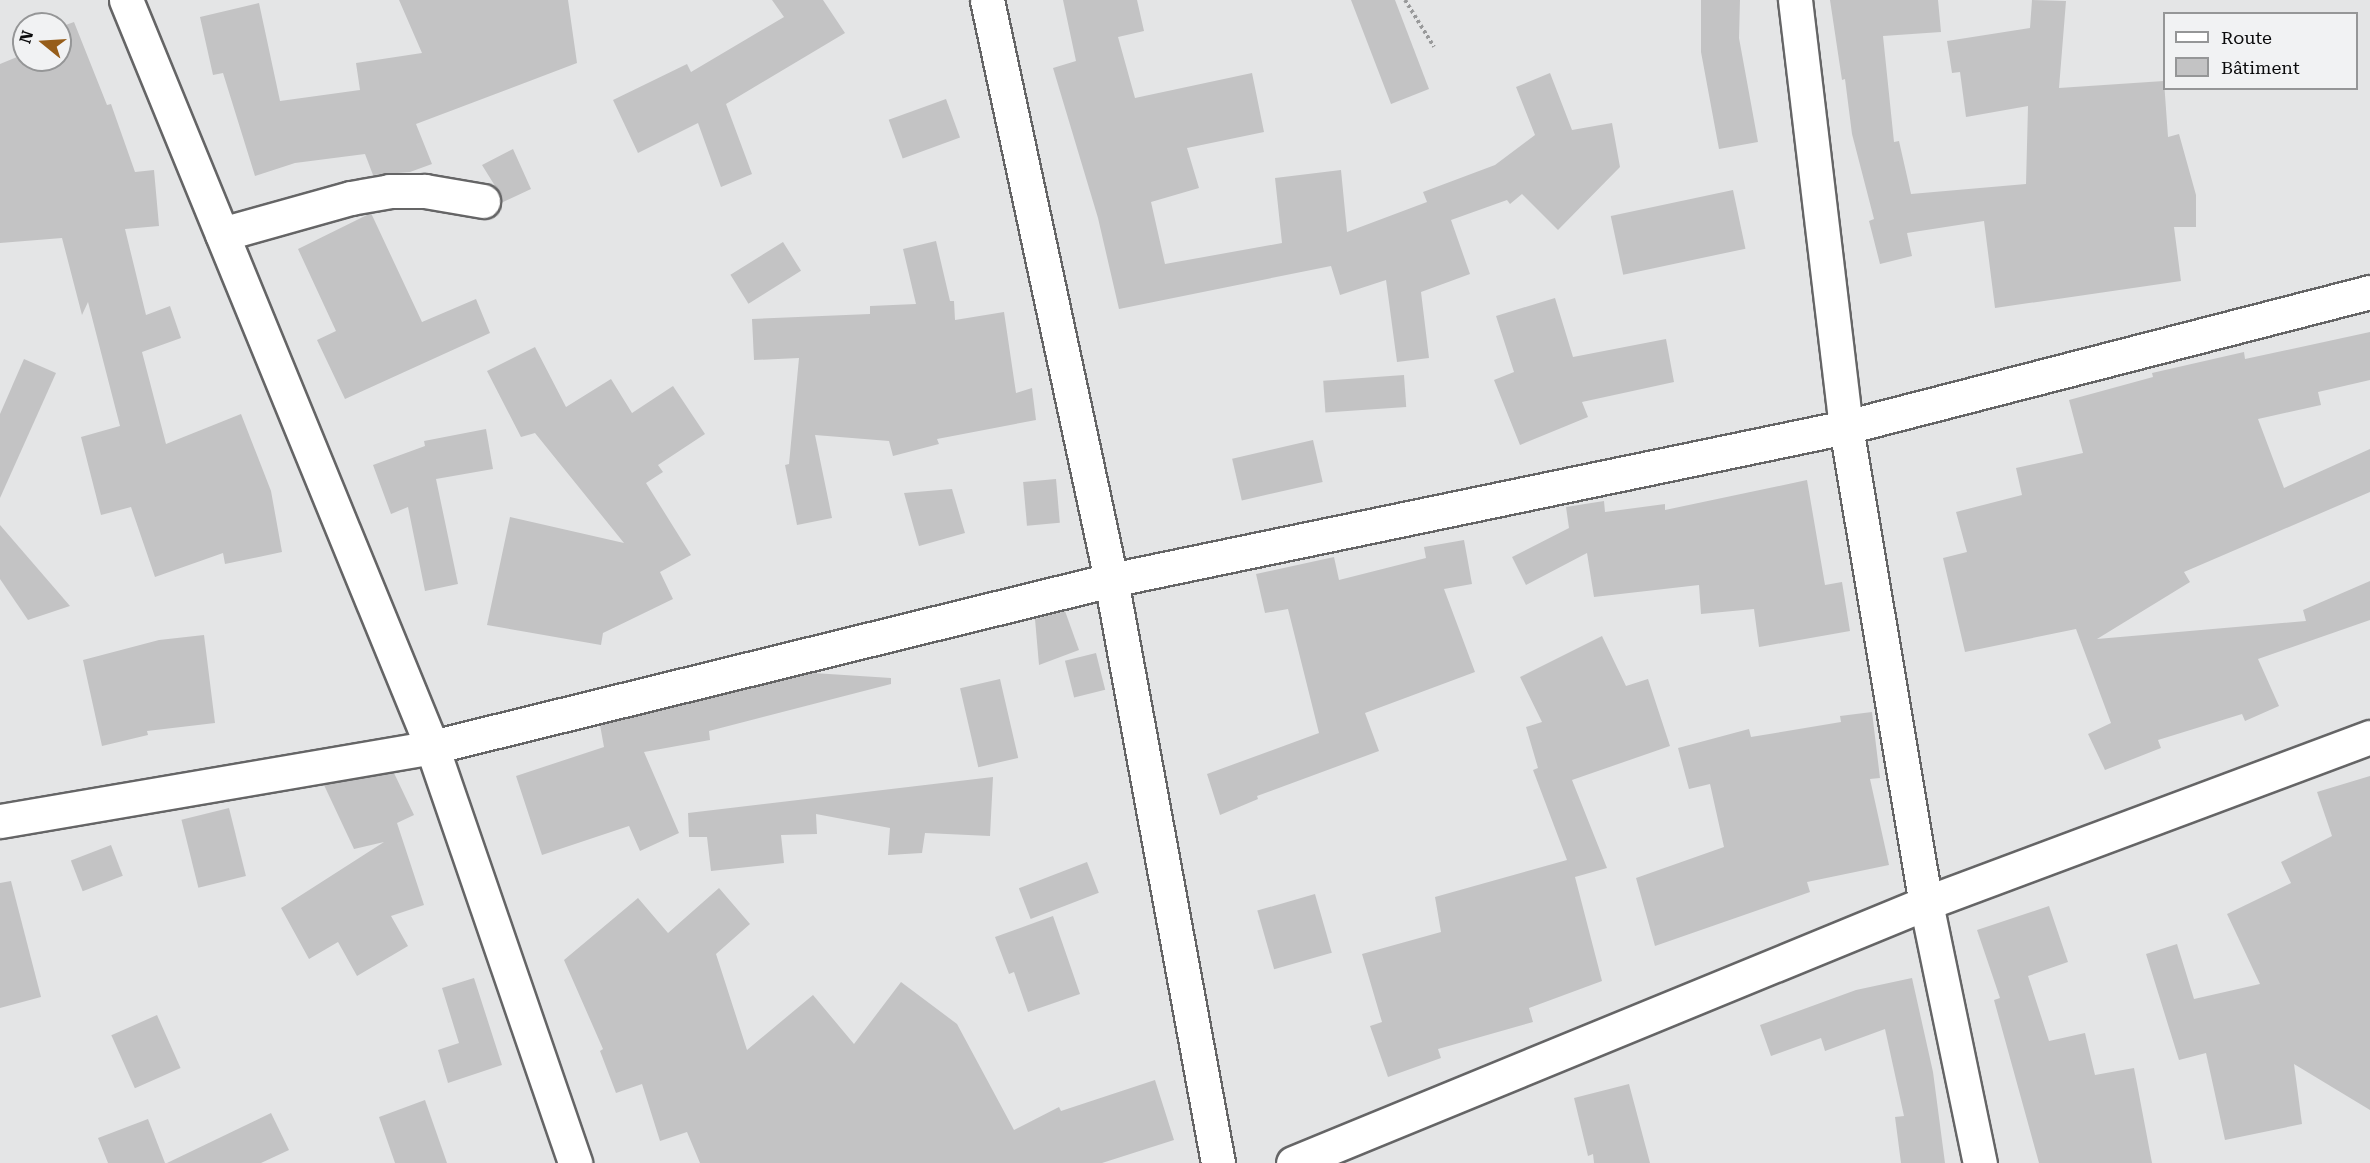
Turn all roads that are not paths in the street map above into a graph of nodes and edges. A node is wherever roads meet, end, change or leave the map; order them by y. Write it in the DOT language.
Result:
graph roads {
  1 [pos="126,0"];
  2 [pos="987,0"];
  3 [pos="1795,0"];
  4 [pos="483,201"];
  5 [pos="222,234"];
  6 [pos="2370,292"];
  7 [pos="1846,427"];
  8 [pos="1111,580"];
  9 [pos="2370,738"];
  10 [pos="432,747"];
  11 [pos="0,821"];
  12 [pos="1926,903"];
  13 [pos="575,1163"];
  14 [pos="1218,1163"];
  15 [pos="1293,1163"];
  16 [pos="1980,1163"];
  1 -- 5 [label="street"];
  2 -- 8 [label="street"];
  3 -- 7 [label="street"];
  4 -- 5 [label="street"];
  5 -- 10 [label="street"];
  6 -- 7 [label="street"];
  7 -- 8 [label="street"];
  7 -- 12 [label="street"];
  8 -- 10 [label="street"];
  8 -- 14 [label="street"];
  9 -- 12 [label="street"];
  10 -- 11 [label="street"];
  10 -- 13 [label="street"];
  12 -- 15 [label="street"];
  12 -- 16 [label="street"];
}
